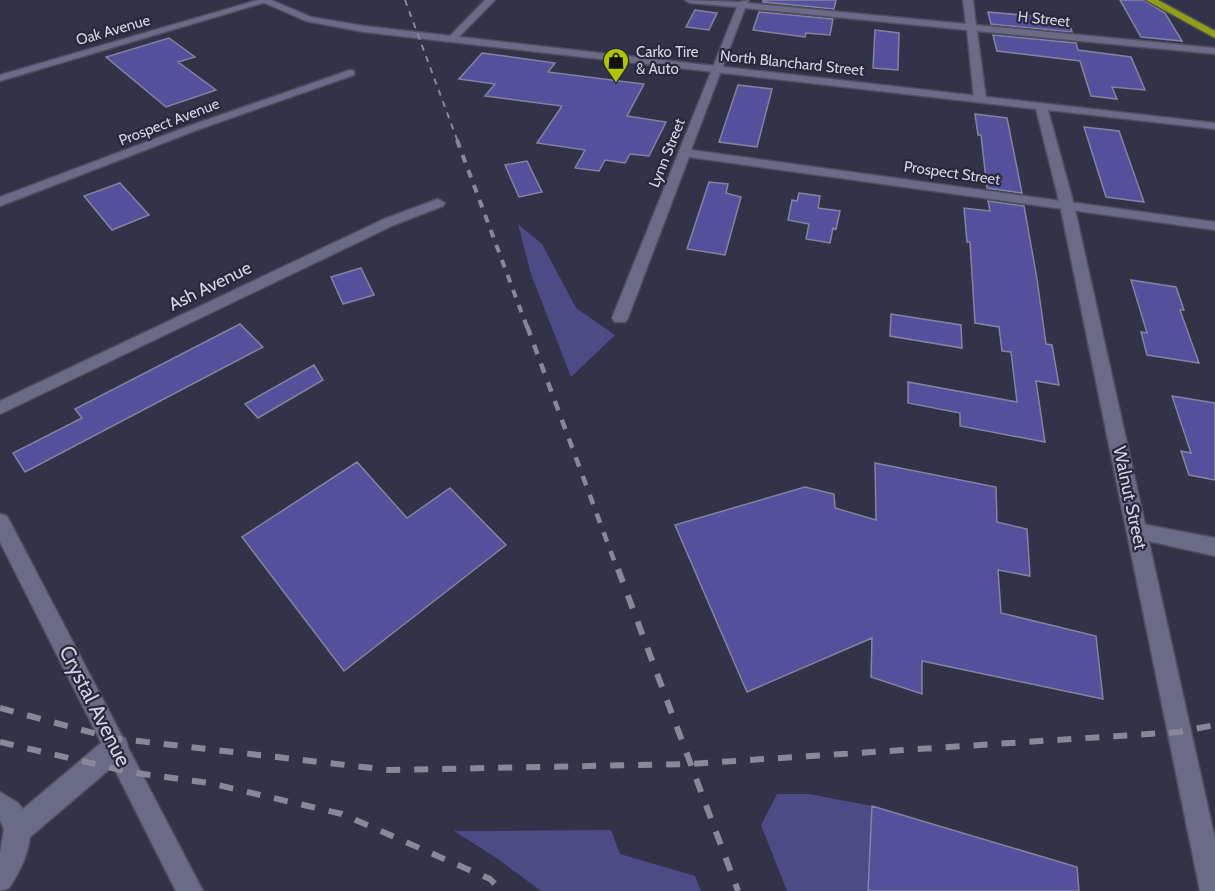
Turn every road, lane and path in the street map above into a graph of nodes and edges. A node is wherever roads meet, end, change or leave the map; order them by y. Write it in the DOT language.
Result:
graph roads {
  1 [pos="265,0"];
  2 [pos="490,0"];
  3 [pos="690,0"];
  4 [pos="968,0"];
  5 [pos="1152,0"];
  6 [pos="743,2"];
  7 [pos="972,27"];
  8 [pos="1215,35"];
  9 [pos="452,39"];
  10 [pos="1215,51"];
  11 [pos="718,70"];
  12 [pos="350,73"];
  13 [pos="0,78"];
  14 [pos="980,99"];
  15 [pos="1041,106"];
  16 [pos="1215,126"];
  17 [pos="684,153"];
  18 [pos="0,202"];
  19 [pos="438,202"];
  20 [pos="1067,205"];
  21 [pos="1215,226"];
  22 [pos="620,318"];
  23 [pos="0,408"];
  24 [pos="0,522"];
  25 [pos="1137,531"];
  26 [pos="1215,547"];
  27 [pos="116,747"];
  28 [pos="0,805"];
  29 [pos="18,830"];
  30 [pos="0,879"];
  31 [pos="190,891"];
  32 [pos="1213,891"];
  1 -- 9 [label="street, North Blanchard Street"];
  1 -- 13 [label="street, Oak Avenue"];
  2 -- 9 [label="street"];
  3 -- 6 [label="street, H Street"];
  4 -- 7 [label="street"];
  5 -- 8 [label="highway"];
  6 -- 7 [label="street, H Street"];
  6 -- 11 [label="street, Lynn Street"];
  7 -- 10 [label="street, H Street"];
  7 -- 14 [label="street"];
  9 -- 11 [label="street, North Blanchard Street"];
  11 -- 14 [label="street, North Blanchard Street"];
  11 -- 17 [label="street, Lynn Street"];
  12 -- 18 [label="street, Prospect Avenue"];
  14 -- 15 [label="street, North Blanchard Street"];
  15 -- 16 [label="street, North Blanchard Street"];
  15 -- 20 [label="street, Walnut Street"];
  17 -- 20 [label="street, Prospect Street"];
  17 -- 22 [label="street, Lynn Street"];
  19 -- 23 [label="street, Ash Avenue"];
  20 -- 21 [label="street, Prospect Street"];
  20 -- 25 [label="street, Walnut Street"];
  24 -- 27 [label="street, Crystal Avenue"];
  25 -- 26 [label="street"];
  25 -- 32 [label="street, Walnut Street"];
  27 -- 29 [label="street"];
  27 -- 31 [label="street, Crystal Avenue"];
  28 -- 29 [label="street"];
  29 -- 30 [label="street"];
}
